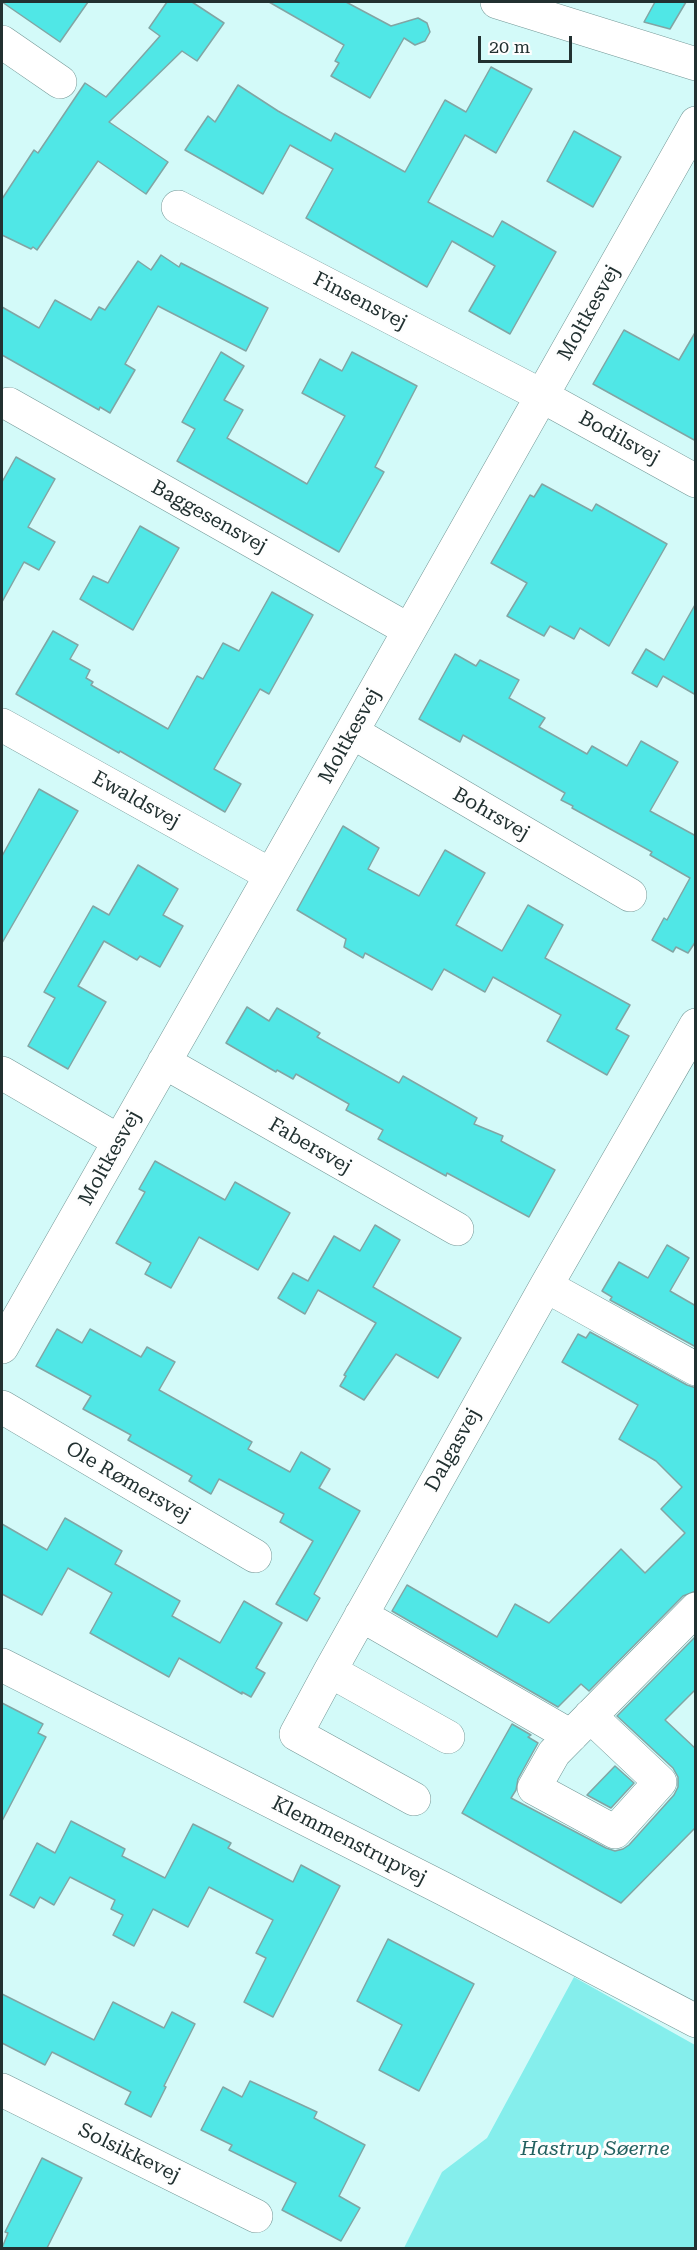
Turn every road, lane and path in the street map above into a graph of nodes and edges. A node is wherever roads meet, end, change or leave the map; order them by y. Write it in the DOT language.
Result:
graph roads {
  1 [pos="497,2"];
  2 [pos="2,42"];
  3 [pos="696,64"];
  4 [pos="60,82"];
  5 [pos="696,123"];
  6 [pos="178,207"];
  7 [pos="542,396"];
  8 [pos="9,404"];
  9 [pos="696,481"];
  10 [pos="409,630"];
  11 [pos="2,724"];
  12 [pos="352,732"];
  13 [pos="272,875"];
  14 [pos="630,895"];
  15 [pos="696,1025"];
  16 [pos="164,1062"];
  17 [pos="2,1073"];
  18 [pos="119,1141"];
  19 [pos="456,1229"];
  20 [pos="546,1286"];
  21 [pos="2,1347"];
  22 [pos="696,1369"];
  23 [pos="2,1407"];
  24 [pos="255,1556"];
  25 [pos="696,1609"];
  26 [pos="361,1615"];
  27 [pos="2,1665"];
  28 [pos="330,1671"];
  29 [pos="448,1737"];
  30 [pos="414,1799"];
  31 [pos="696,2020"];
  32 [pos="2,2090"];
  33 [pos="256,2216"];
  1 -- 3 [label="street"];
  2 -- 4 [label="street"];
  5 -- 7 [label="street, Moltkesvej"];
  6 -- 7 [label="street, Finsensvej"];
  7 -- 9 [label="street, Bodilsvej"];
  7 -- 10 [label="street, Moltkesvej"];
  8 -- 10 [label="street, Baggesensvej"];
  10 -- 12 [label="street, Moltkesvej"];
  11 -- 13 [label="street, Ewaldsvej"];
  12 -- 13 [label="street, Moltkesvej"];
  12 -- 14 [label="street, Bohrsvej"];
  13 -- 16 [label="street, Moltkesvej"];
  15 -- 20 [label="street, Dalgasvej"];
  16 -- 18 [label="street, Moltkesvej"];
  16 -- 19 [label="street, Fabersvej"];
  17 -- 18 [label="street"];
  18 -- 21 [label="street, Moltkesvej"];
  20 -- 22 [label="street"];
  20 -- 26 [label="street, Dalgasvej"];
  23 -- 24 [label="street, Ole Rømersvej"];
  25 -- 26 [label="street"];
  26 -- 28 [label="street, Dalgasvej"];
  27 -- 31 [label="street, Klemmenstrupvej"];
  28 -- 29 [label="street"];
  28 -- 30 [label="street, Dalgasvej"];
  32 -- 33 [label="street, Solsikkevej"];
}
